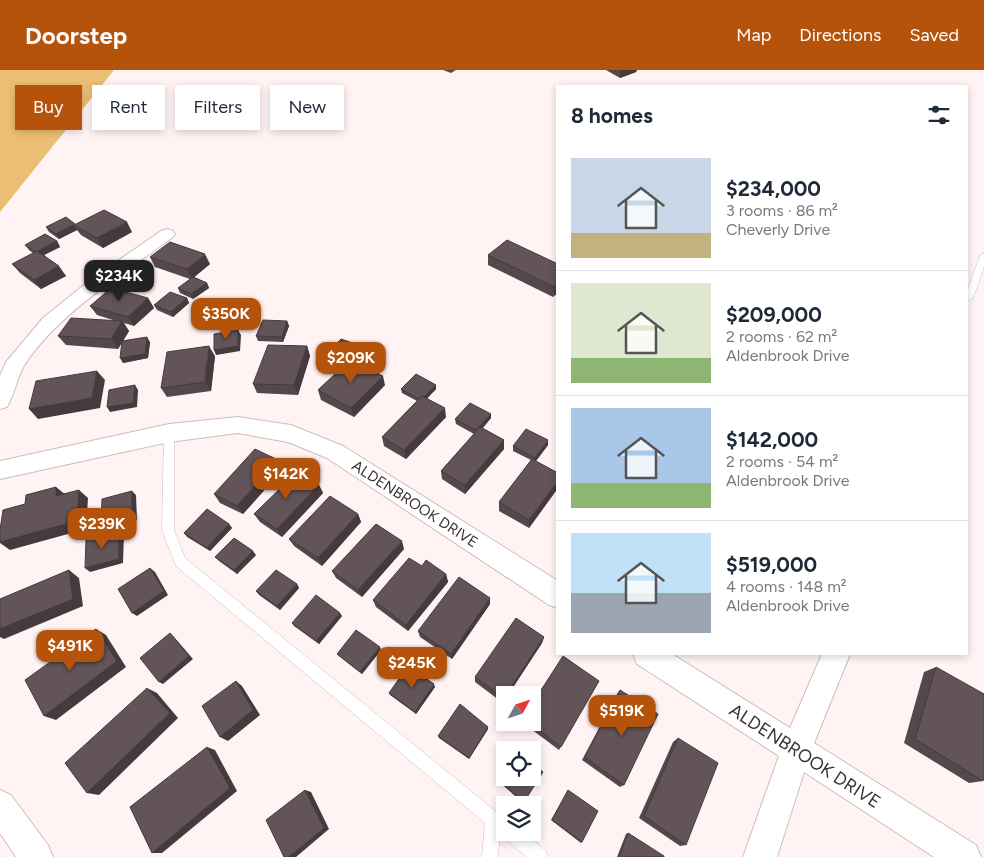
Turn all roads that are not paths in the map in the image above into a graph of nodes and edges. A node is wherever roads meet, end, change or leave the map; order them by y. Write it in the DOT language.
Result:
graph roads {
  1 [pos="167,234"];
  2 [pos="984,256"];
  3 [pos="968,298"];
  4 [pos="0,401"];
  5 [pos="169,434"];
  6 [pos="0,470"];
  7 [pos="556,595"];
  8 [pos="649,655"];
  9 [pos="836,655"];
  10 [pos="796,751"];
  11 [pos="0,806"];
  12 [pos="496,822"];
  13 [pos="496,835"];
  14 [pos="520,841"];
  15 [pos="36,857"];
  16 [pos="490,857"];
  17 [pos="540,857"];
  18 [pos="760,857"];
  19 [pos="964,857"];
  1 -- 4 [label="street"];
  2 -- 3 [label="lane"];
  5 -- 6 [label="street, ALDENBROOK DRIVE"];
  5 -- 7 [label="street, ALDENBROOK DRIVE"];
  5 -- 12 [label="lane"];
  8 -- 10 [label="street, ALDENBROOK DRIVE"];
  9 -- 10 [label="street"];
  10 -- 18 [label="street"];
  10 -- 19 [label="street, ALDENBROOK DRIVE"];
  11 -- 15 [label="street"];
  13 -- 16 [label="lane"];
  14 -- 17 [label="lane"];
}
